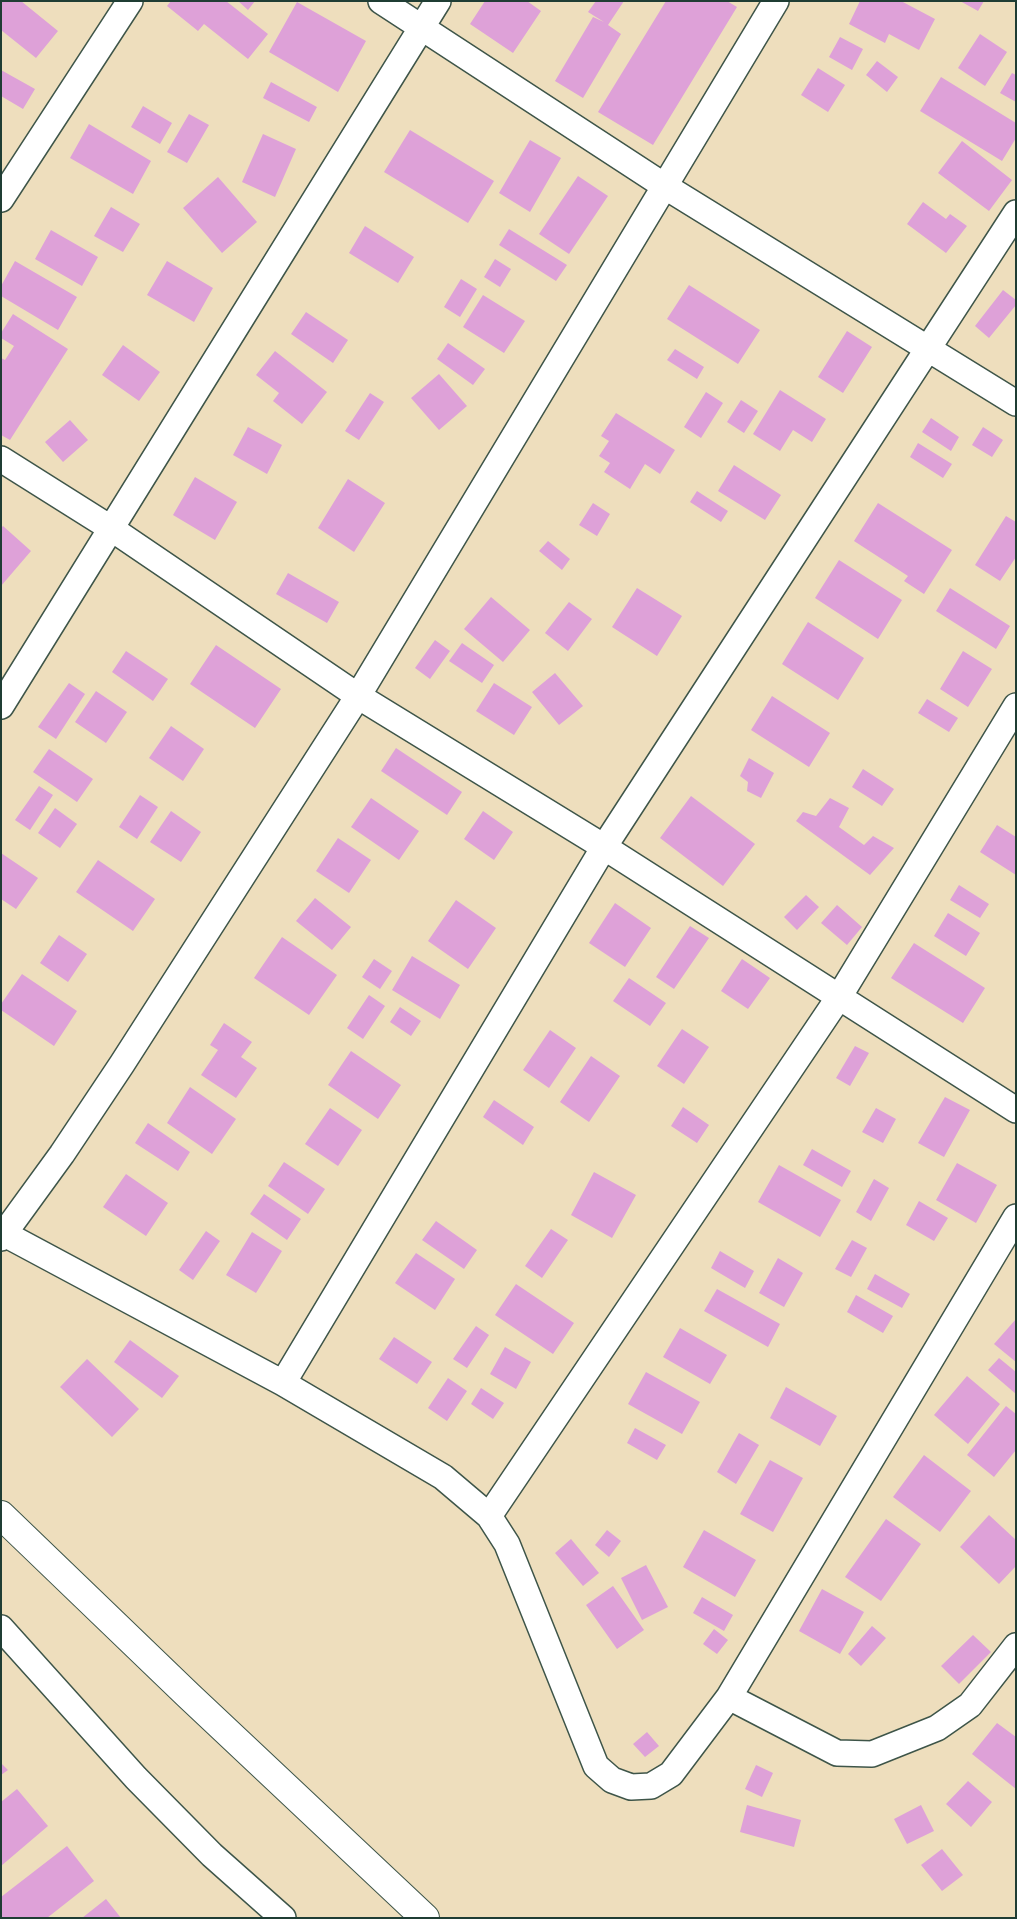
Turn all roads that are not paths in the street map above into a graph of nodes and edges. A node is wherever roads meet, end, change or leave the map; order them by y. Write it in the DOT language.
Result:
graph roads {
  1 [pos="130,1"];
  2 [pos="380,1"];
  3 [pos="438,1"];
  4 [pos="776,1"];
  5 [pos="422,28"];
  6 [pos="666,187"];
  7 [pos="1,199"];
  8 [pos="1016,213"];
  9 [pos="927,348"];
  10 [pos="1016,403"];
  11 [pos="1,459"];
  12 [pos="112,529"];
  13 [pos="358,696"];
  14 [pos="1,706"];
  15 [pos="1016,706"];
  16 [pos="604,847"];
  17 [pos="839,997"];
  18 [pos="1016,1110"];
  19 [pos="1016,1217"];
  20 [pos="3,1234"];
  21 [pos="283,1383"];
  22 [pos="1,1515"];
  23 [pos="489,1516"];
  24 [pos="1,1628"];
  25 [pos="1016,1646"];
  26 [pos="729,1697"];
  27 [pos="283,1918"];
  28 [pos="425,1918"];
  1 -- 7 [label="street"];
  2 -- 5 [label="street"];
  3 -- 5 [label="street"];
  4 -- 6 [label="street"];
  5 -- 6 [label="street"];
  5 -- 12 [label="street"];
  6 -- 9 [label="street"];
  6 -- 13 [label="street"];
  8 -- 9 [label="street"];
  9 -- 10 [label="street"];
  9 -- 16 [label="street"];
  11 -- 12 [label="street"];
  12 -- 13 [label="street"];
  12 -- 14 [label="street"];
  13 -- 16 [label="street"];
  13 -- 20 [label="street"];
  15 -- 17 [label="street"];
  16 -- 17 [label="street"];
  16 -- 21 [label="street"];
  17 -- 18 [label="street"];
  17 -- 23 [label="street"];
  19 -- 26 [label="street"];
  20 -- 21 [label="street"];
  21 -- 23 [label="street"];
  22 -- 28 [label="main road"];
  23 -- 26 [label="street"];
  24 -- 27 [label="street"];
  25 -- 26 [label="street"];
}
